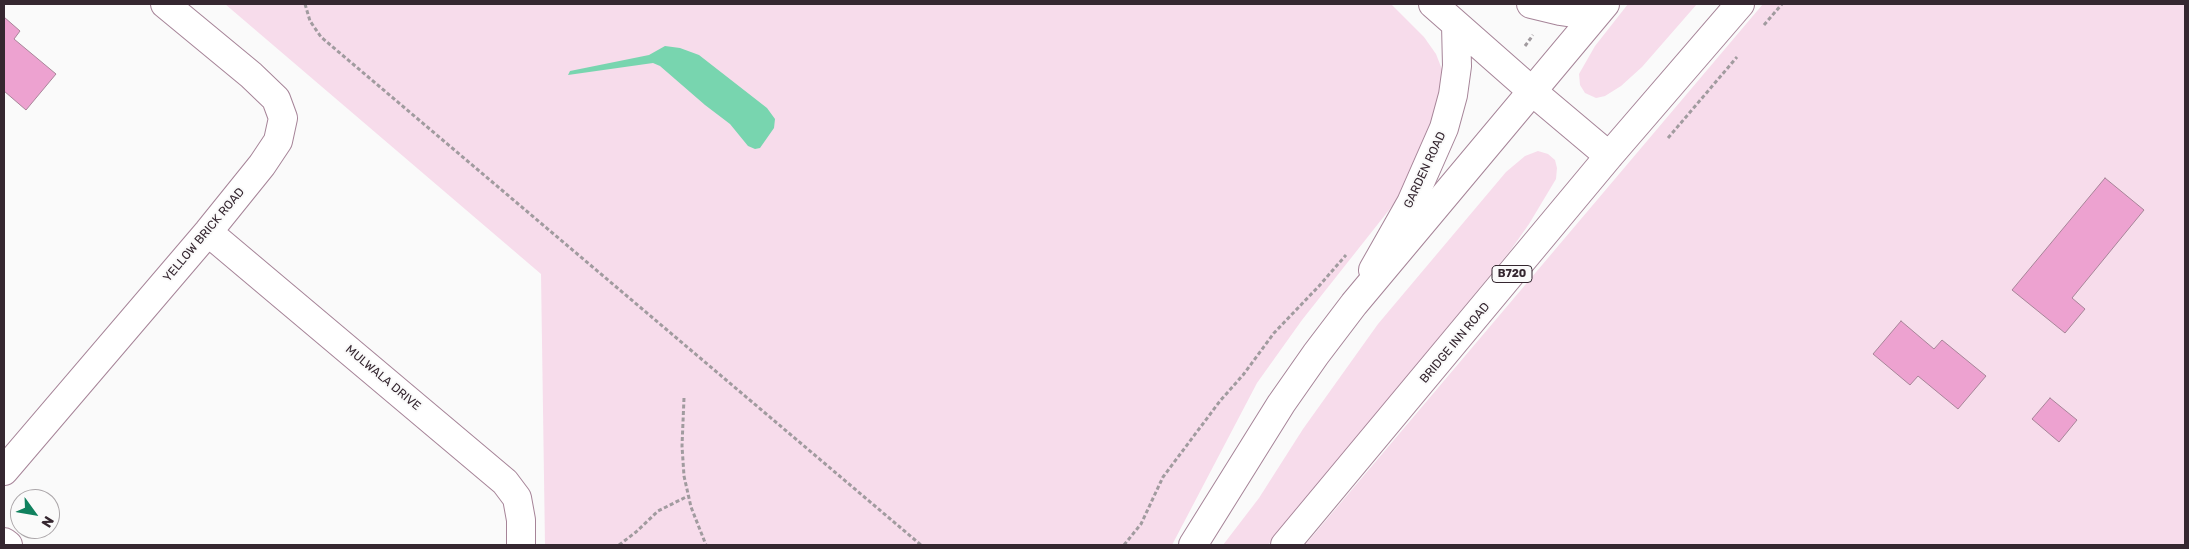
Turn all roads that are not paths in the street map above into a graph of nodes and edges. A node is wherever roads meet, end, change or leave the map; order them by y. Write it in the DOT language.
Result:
graph roads {
  1 [pos="165,4"];
  2 [pos="1433,4"];
  3 [pos="1531,4"];
  4 [pos="1740,4"];
  5 [pos="1600,10"];
  6 [pos="1456,25"];
  7 [pos="1533,92"];
  8 [pos="1609,156"];
  9 [pos="208,232"];
  10 [pos="1354,304"];
  11 [pos="4,472"];
  12 [pos="4,542"];
  13 [pos="8,545"];
  14 [pos="521,545"];
  15 [pos="1193,545"];
  16 [pos="1285,545"];
  1 -- 9 [label="street, YELLOW BRICK ROAD"];
  2 -- 6 [label="street"];
  3 -- 5 [label="street"];
  4 -- 8 [label="street, BRIDGE INN ROAD / B720"];
  5 -- 7 [label="street"];
  6 -- 7 [label="street"];
  6 -- 10 [label="street, GARDEN ROAD"];
  7 -- 8 [label="street"];
  7 -- 10 [label="street"];
  8 -- 16 [label="street, BRIDGE INN ROAD / B720"];
  9 -- 11 [label="street, YELLOW BRICK ROAD"];
  9 -- 14 [label="street, MULWALA DRIVE"];
  10 -- 15 [label="street"];
  12 -- 13 [label="street"];
}
